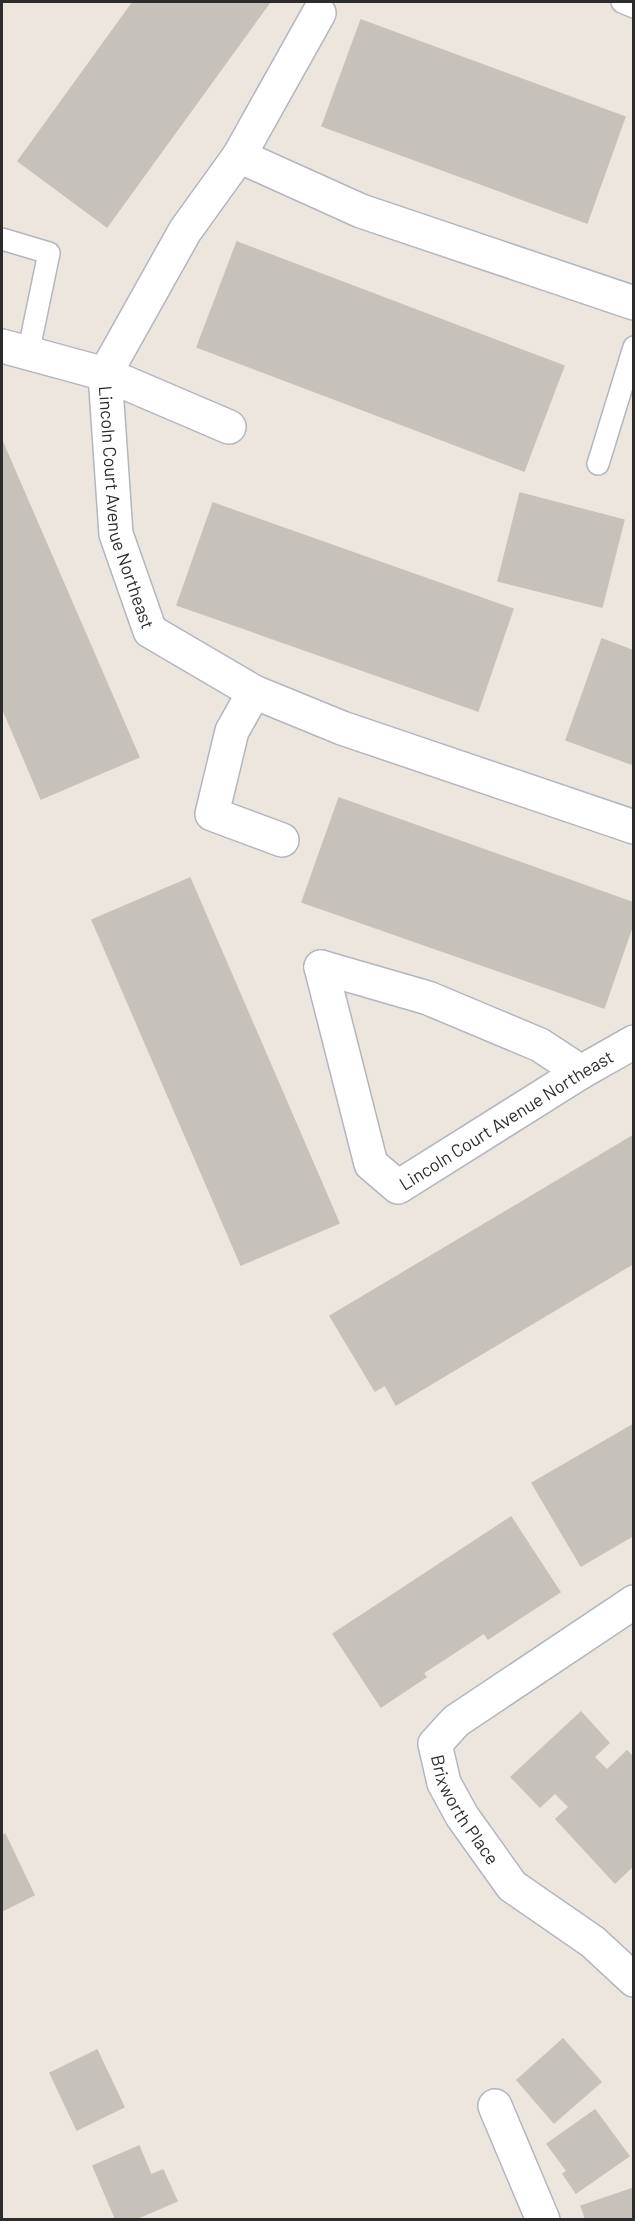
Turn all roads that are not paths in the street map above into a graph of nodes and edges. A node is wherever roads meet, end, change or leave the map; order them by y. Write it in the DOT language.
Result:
graph roads {
  1 [pos="622,2"];
  2 [pos="633,7"];
  3 [pos="319,13"];
  4 [pos="239,156"];
  5 [pos="2,239"];
  6 [pos="633,303"];
  7 [pos="633,347"];
  8 [pos="15,350"];
  9 [pos="105,374"];
  10 [pos="229,427"];
  11 [pos="598,464"];
  12 [pos="254,692"];
  13 [pos="633,827"];
  14 [pos="282,840"];
  15 [pos="633,1042"];
  16 [pos="581,1072"];
  17 [pos="633,1602"];
  18 [pos="633,1980"];
  19 [pos="495,2106"];
  20 [pos="543,2220"];
  1 -- 2 [label="lane"];
  3 -- 4 [label="street, Lincoln Court Avenue Northeast"];
  4 -- 6 [label="street"];
  4 -- 9 [label="street, Lincoln Court Avenue Northeast"];
  5 -- 8 [label="lane"];
  7 -- 11 [label="lane"];
  8 -- 9 [label="street"];
  9 -- 10 [label="street"];
  9 -- 12 [label="street, Lincoln Court Avenue Northeast"];
  12 -- 13 [label="street, Lincoln Court Avenue Northeast"];
  12 -- 14 [label="street"];
  15 -- 16 [label="street, Lincoln Court Avenue Northeast"];
  16 -- 16 [label="street, Lincoln Court Avenue Northeast"];
  17 -- 18 [label="street, Brixworth Place"];
  19 -- 20 [label="street"];
}
